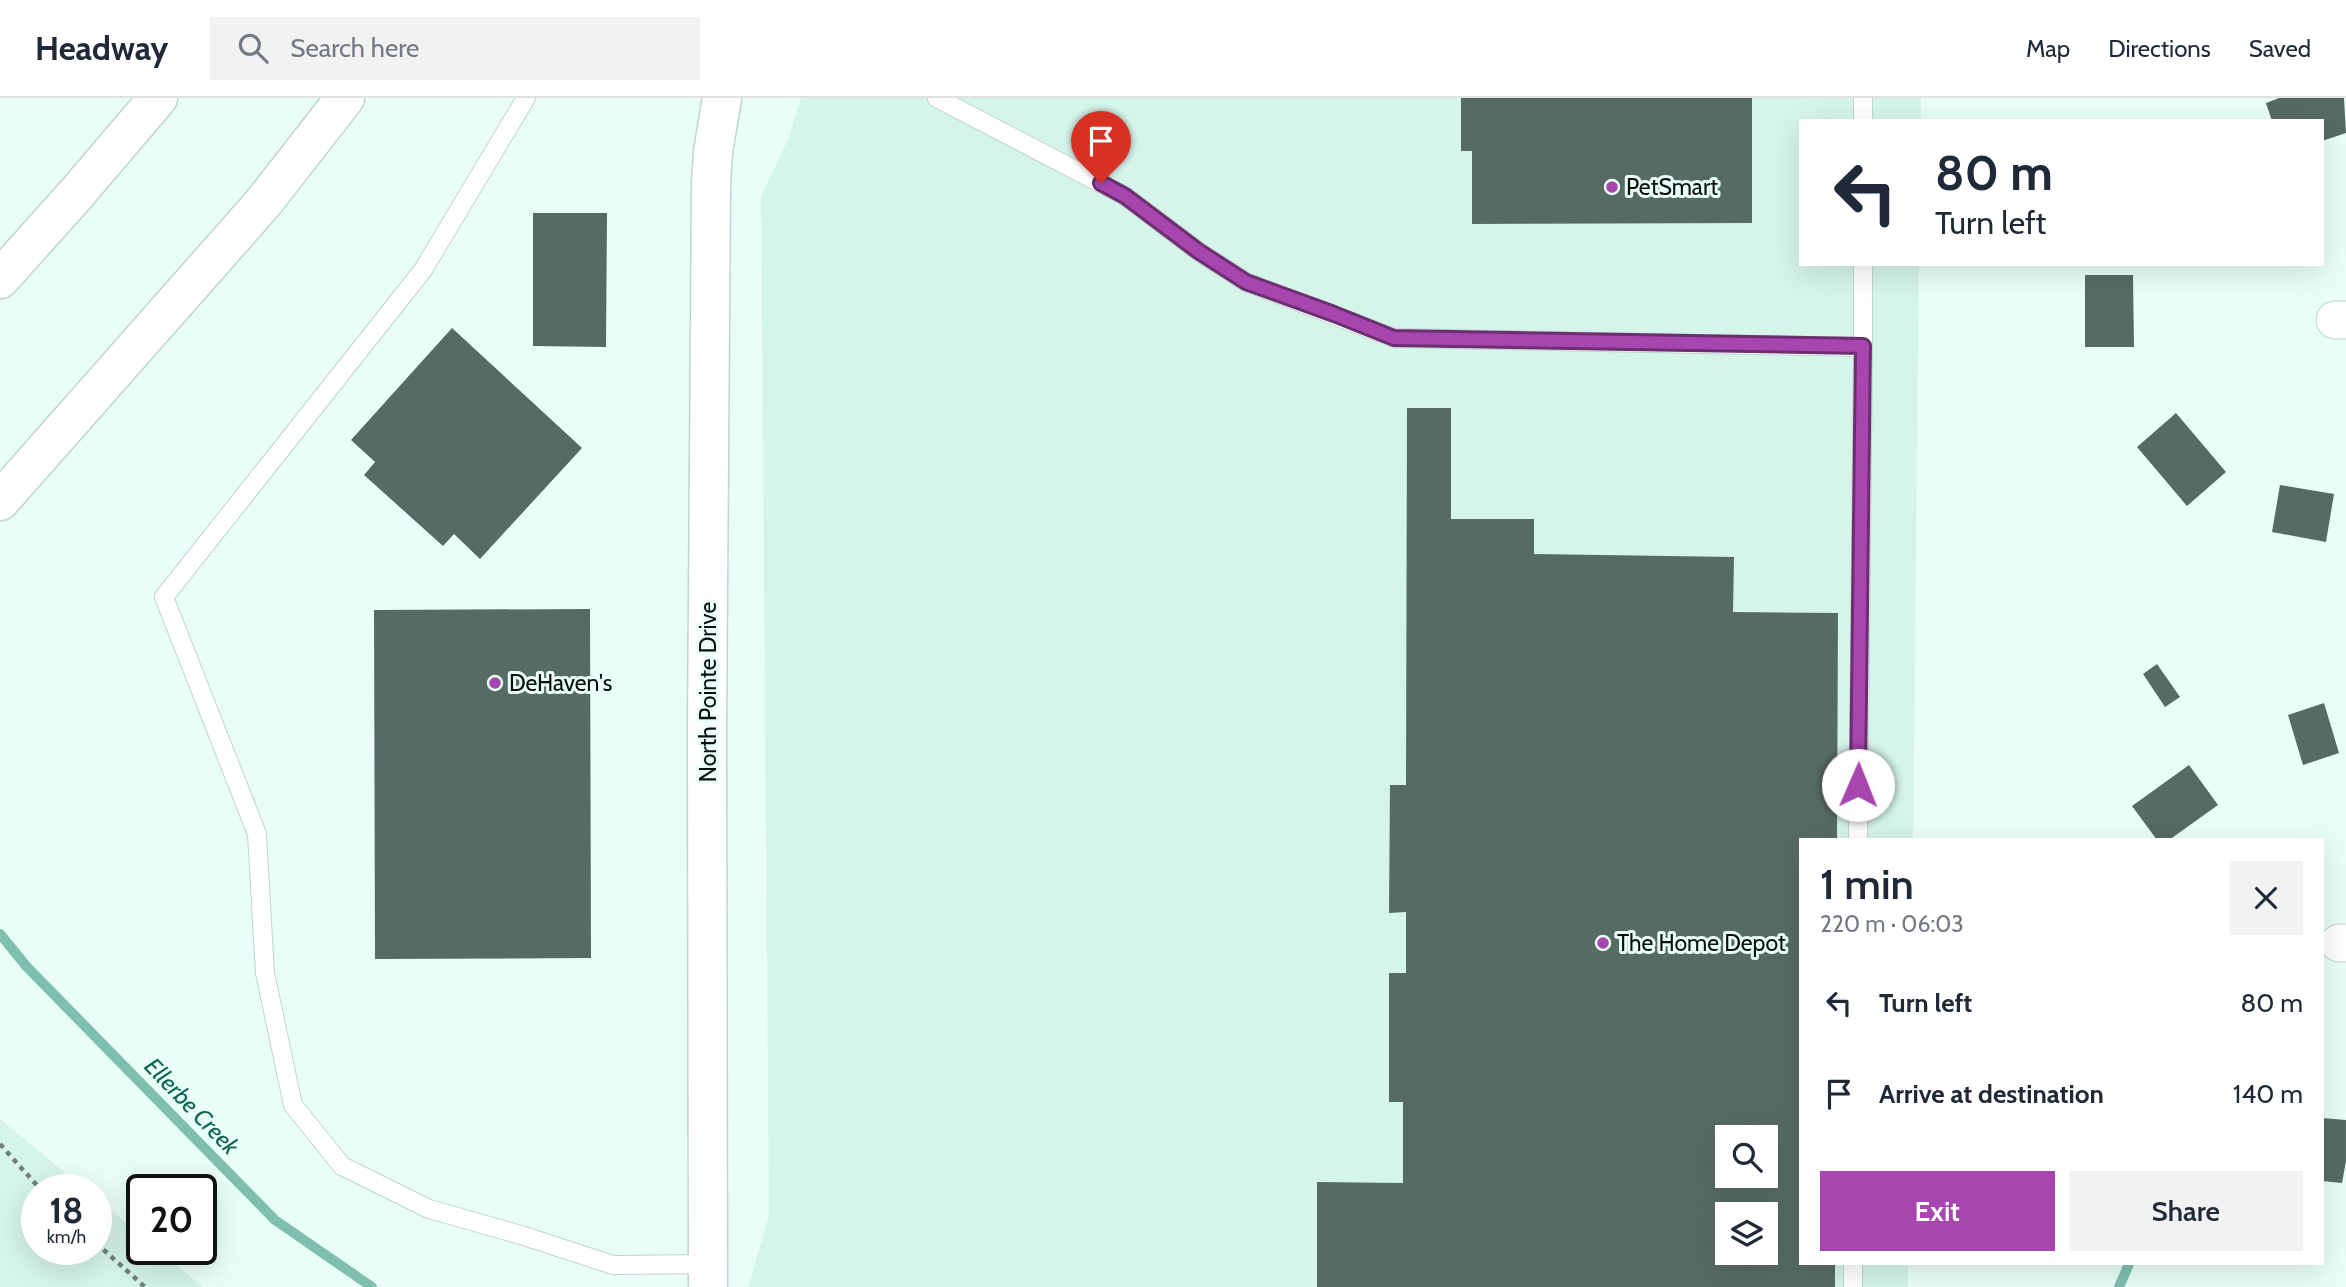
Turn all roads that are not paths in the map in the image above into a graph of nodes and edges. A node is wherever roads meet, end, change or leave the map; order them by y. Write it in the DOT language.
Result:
graph roads {
  1 [pos="158,98"];
  2 [pos="345,98"];
  3 [pos="526,98"];
  4 [pos="722,98"];
  5 [pos="937,98"];
  6 [pos="1863,98"];
  7 [pos="1863,119"];
  8 [pos="1863,266"];
  9 [pos="0,279"];
  10 [pos="1863,346"];
  11 [pos="0,501"];
  12 [pos="1858,838"];
  13 [pos="1853,1265"];
  14 [pos="708,1275"];
  15 [pos="1853,1287"];
  1 -- 9 [label="main road"];
  2 -- 11 [label="main road"];
  3 -- 14 [label="lane"];
  4 -- 14 [label="main road, North Pointe Drive"];
  5 -- 10 [label="lane"];
  6 -- 7 [label="lane"];
  8 -- 10 [label="lane"];
  10 -- 12 [label="lane"];
  13 -- 15 [label="lane"];
}
